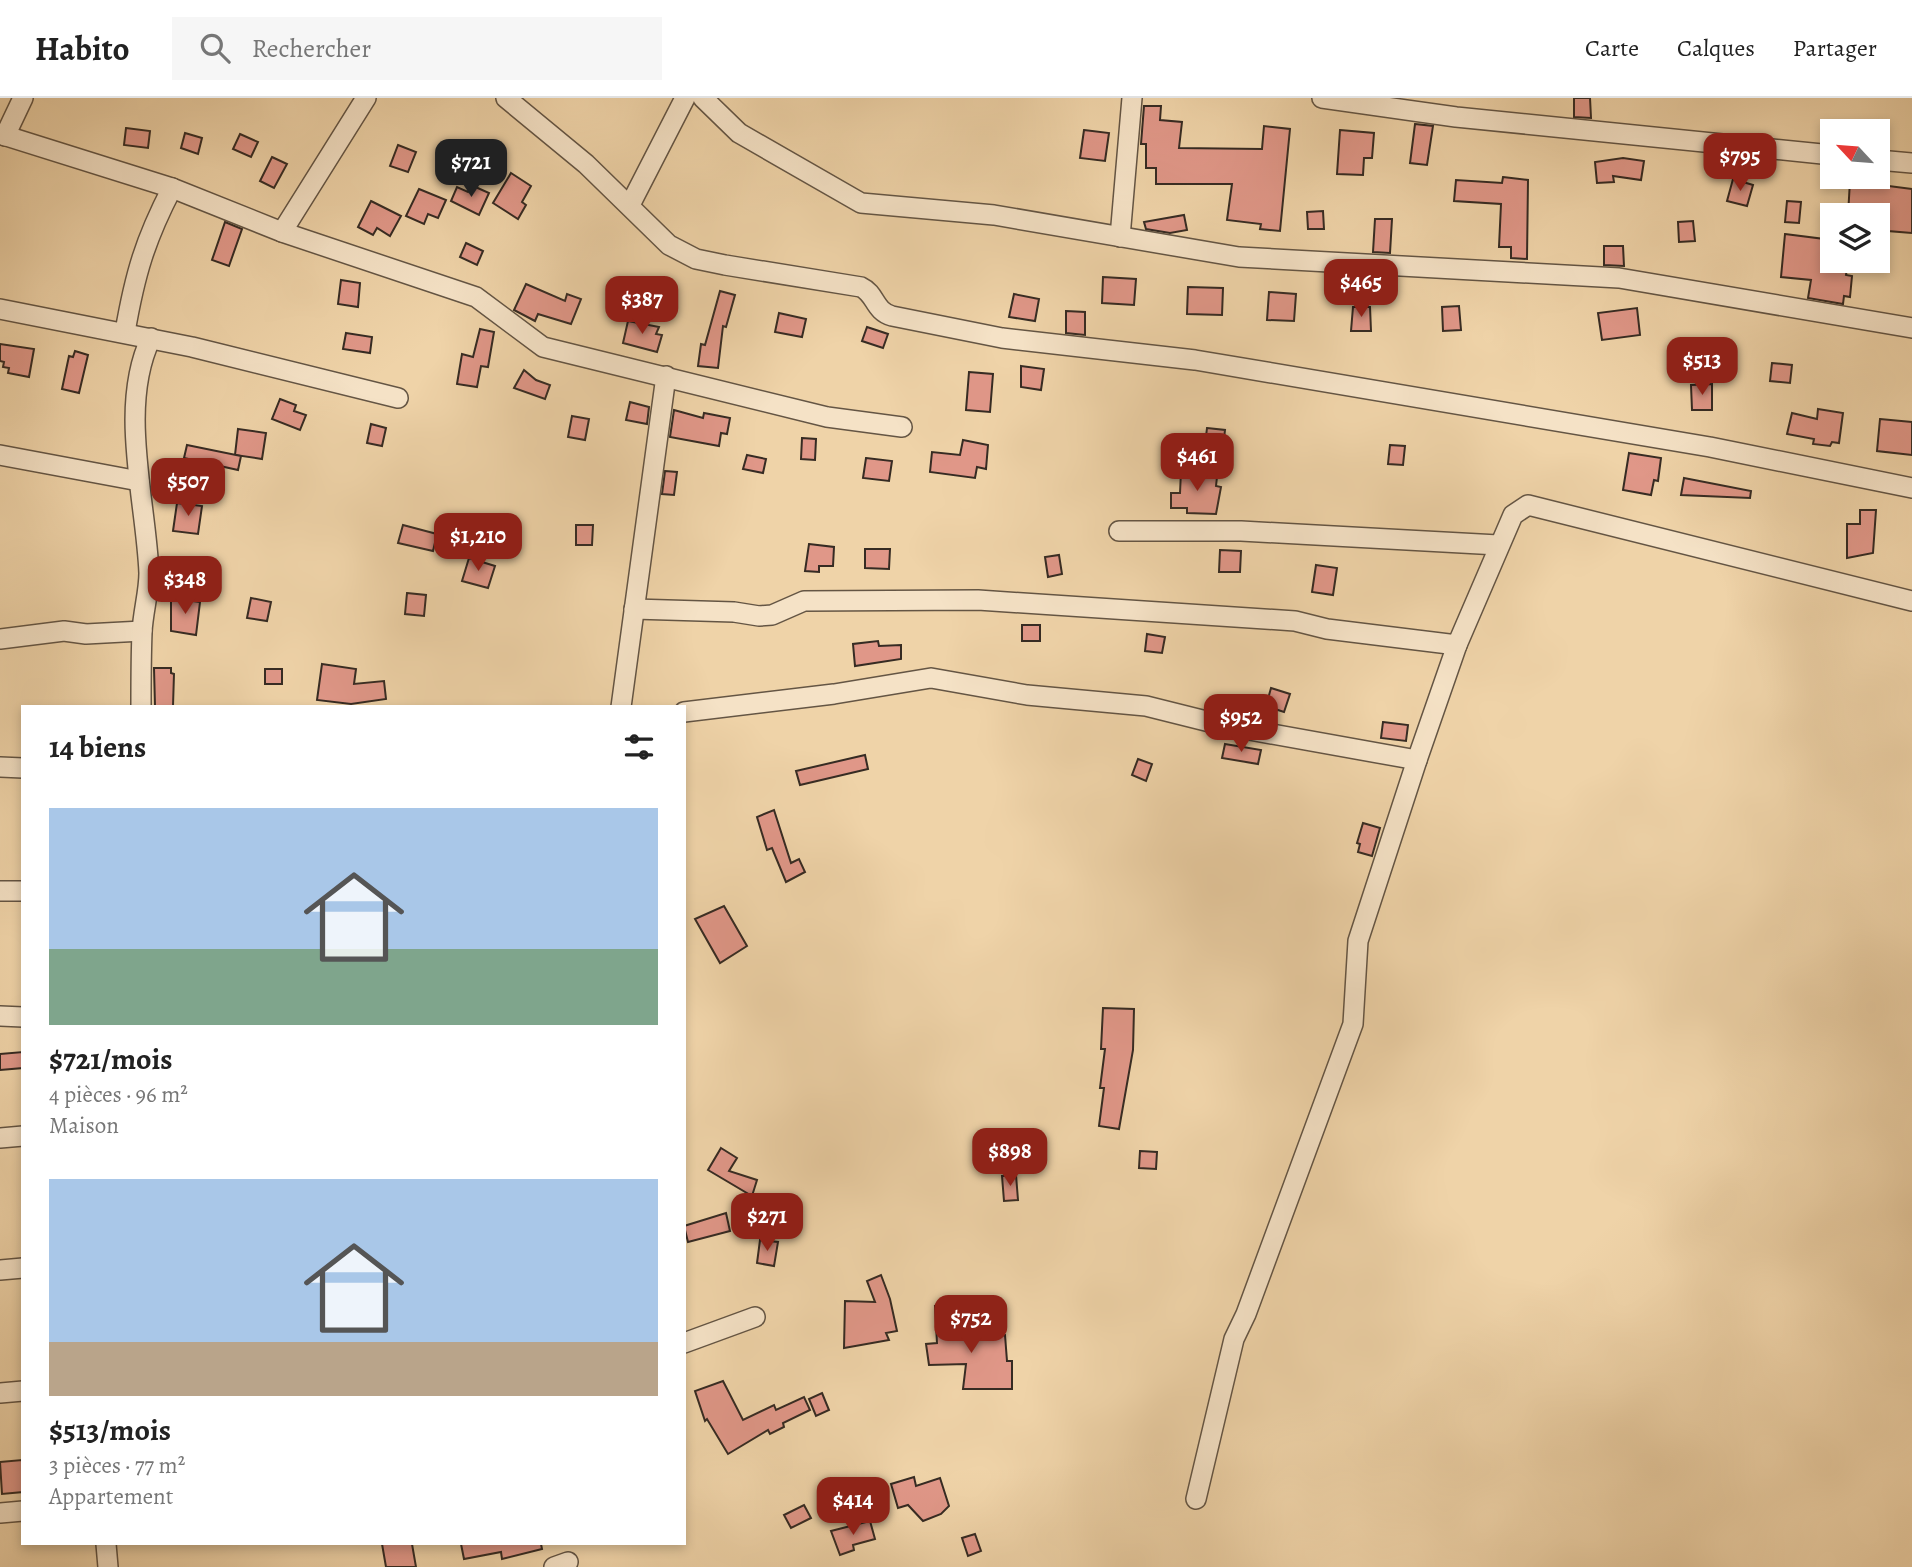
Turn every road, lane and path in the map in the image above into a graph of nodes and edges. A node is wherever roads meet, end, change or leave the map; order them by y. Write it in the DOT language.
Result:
graph roads {
  1 [pos="23,98"];
  2 [pos="366,98"];
  3 [pos="506,98"];
  4 [pos="685,98"];
  5 [pos="703,98"];
  6 [pos="1132,98"];
  7 [pos="1322,98"];
  8 [pos="3,135"];
  9 [pos="1820,154"];
  10 [pos="1890,161"];
  11 [pos="1912,163"];
  12 [pos="172,188"];
  13 [pos="630,205"];
  14 [pos="282,232"];
  15 [pos="1120,237"];
  16 [pos="0,309"];
  17 [pos="1912,328"];
  18 [pos="125,332"];
  19 [pos="151,338"];
  20 [pos="666,376"];
  21 [pos="398,398"];
  22 [pos="902,427"];
  23 [pos="0,455"];
  24 [pos="139,481"];
  25 [pos="1912,488"];
  26 [pos="1119,531"];
  27 [pos="1498,545"];
  28 [pos="1912,601"];
  29 [pos="634,609"];
  30 [pos="142,631"];
  31 [pos="0,639"];
  32 [pos="1457,645"];
  33 [pos="141,705"];
  34 [pos="621,705"];
  35 [pos="686,712"];
  36 [pos="1418,760"];
  37 [pos="0,767"];
  38 [pos="21,768"];
  39 [pos="0,891"];
  40 [pos="21,891"];
  41 [pos="0,1016"];
  42 [pos="21,1017"];
  43 [pos="21,1136"];
  44 [pos="0,1138"];
  45 [pos="21,1268"];
  46 [pos="0,1270"];
  47 [pos="755,1317"];
  48 [pos="686,1342"];
  49 [pos="21,1391"];
  50 [pos="0,1393"];
  51 [pos="1196,1499"];
  52 [pos="21,1511"];
  53 [pos="0,1513"];
  54 [pos="106,1545"];
  55 [pos="108,1567"];
  1 -- 8 [label="street"];
  2 -- 14 [label="street"];
  3 -- 13 [label="street"];
  4 -- 13 [label="street"];
  5 -- 15 [label="street"];
  6 -- 15 [label="street"];
  7 -- 9 [label="street"];
  8 -- 12 [label="street"];
  10 -- 11 [label="street"];
  12 -- 14 [label="street"];
  12 -- 18 [label="street"];
  13 -- 25 [label="street"];
  14 -- 20 [label="street"];
  15 -- 17 [label="street"];
  16 -- 18 [label="street"];
  18 -- 19 [label="street"];
  19 -- 21 [label="street"];
  19 -- 24 [label="street"];
  20 -- 22 [label="street"];
  20 -- 29 [label="street"];
  23 -- 24 [label="street"];
  24 -- 30 [label="street"];
  26 -- 27 [label="street"];
  27 -- 28 [label="street"];
  27 -- 32 [label="street"];
  29 -- 32 [label="street"];
  29 -- 34 [label="street"];
  30 -- 31 [label="street"];
  30 -- 33 [label="street"];
  32 -- 36 [label="street"];
  35 -- 36 [label="street"];
  36 -- 51 [label="street"];
  37 -- 38 [label="street"];
  39 -- 40 [label="street"];
  41 -- 42 [label="street"];
  43 -- 44 [label="street"];
  45 -- 46 [label="street"];
  47 -- 48 [label="street"];
  49 -- 50 [label="street"];
  52 -- 53 [label="street"];
  54 -- 55 [label="street"];
}
